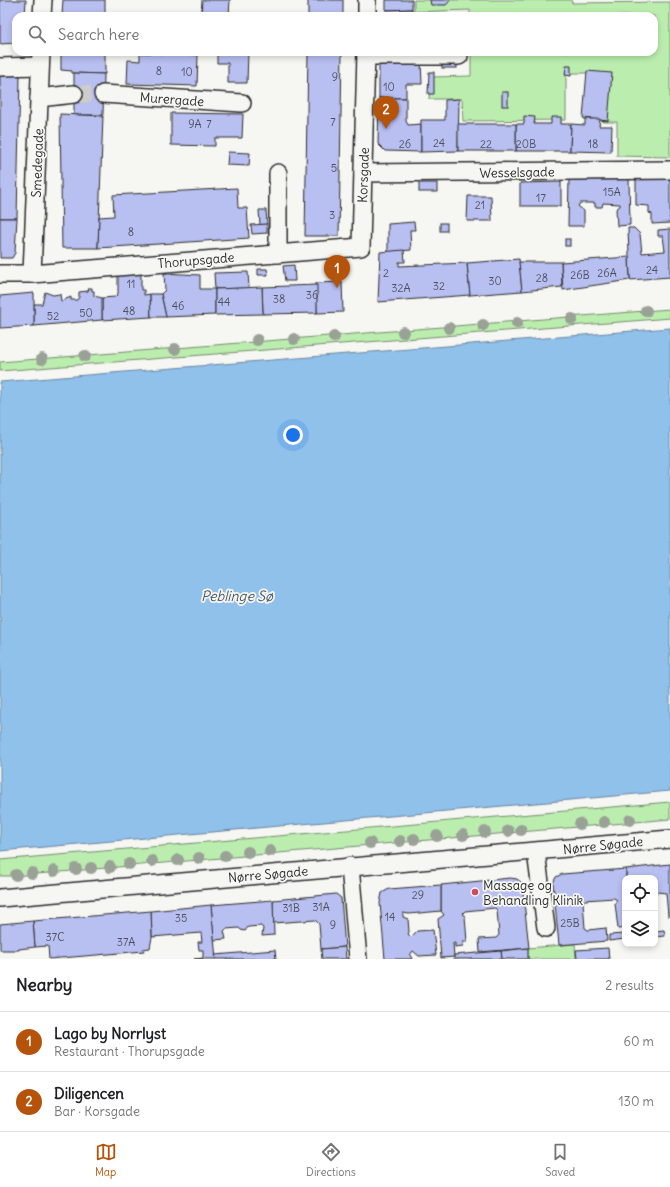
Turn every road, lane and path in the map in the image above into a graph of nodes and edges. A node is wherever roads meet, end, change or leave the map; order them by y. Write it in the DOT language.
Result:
graph roads {
  1 [pos="43,0"];
  2 [pos="367,0"];
  3 [pos="42,12"];
  4 [pos="367,12"];
  5 [pos="366,56"];
  6 [pos="41,59"];
  7 [pos="0,66"];
  8 [pos="74,94"];
  9 [pos="103,94"];
  10 [pos="39,98"];
  11 [pos="242,103"];
  12 [pos="670,170"];
  13 [pos="278,173"];
  14 [pos="363,173"];
  15 [pos="361,247"];
  16 [pos="278,254"];
  17 [pos="0,274"];
  18 [pos="32,274"];
  19 [pos="670,839"];
  20 [pos="536,852"];
  21 [pos="350,866"];
  22 [pos="0,898"];
  23 [pos="546,928"];
  24 [pos="358,959"];
  1 -- 3 [label="street"];
  2 -- 4 [label="street"];
  5 -- 14 [label="street, Korsgade"];
  6 -- 7 [label="street"];
  6 -- 10 [label="street, Smedegade"];
  8 -- 10 [label="street"];
  9 -- 11 [label="street, Murergade"];
  10 -- 18 [label="street, Smedegade"];
  12 -- 14 [label="street, Wesselsgade"];
  13 -- 16 [label="street"];
  14 -- 15 [label="street, Korsgade"];
  15 -- 16 [label="street, Thorupsgade"];
  16 -- 18 [label="street, Thorupsgade"];
  17 -- 18 [label="street, Thorupsgade"];
  19 -- 20 [label="street, Nørre Søgade"];
  20 -- 21 [label="street, Nørre Søgade"];
  20 -- 23 [label="street"];
  21 -- 22 [label="street, Nørre Søgade"];
  21 -- 24 [label="street"];
}
